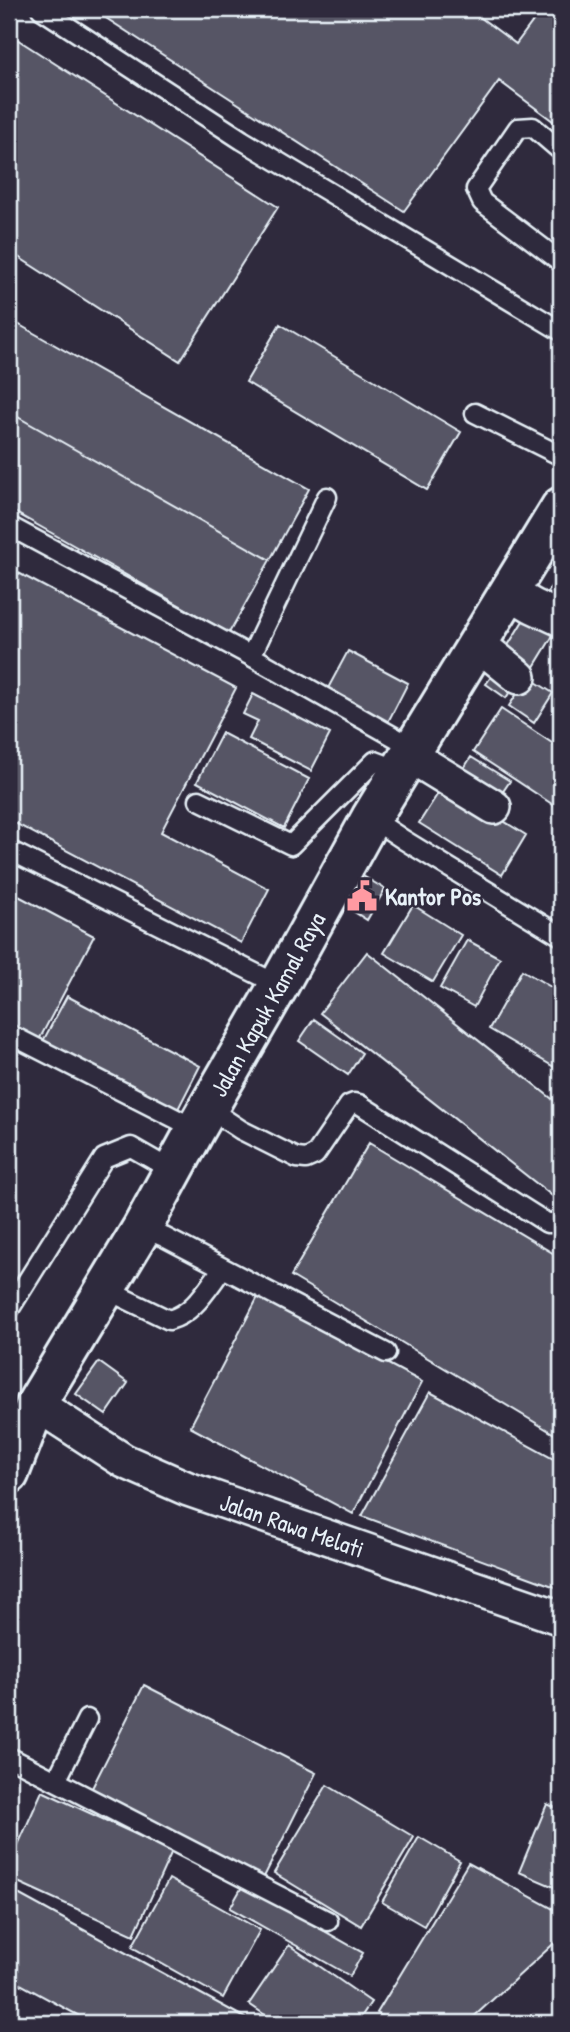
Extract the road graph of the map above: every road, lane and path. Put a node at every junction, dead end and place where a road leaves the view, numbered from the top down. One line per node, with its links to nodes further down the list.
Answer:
1 (41, 9): 4 (lane)
2 (561, 150): 3 (lane)
3 (561, 262)
4 (561, 331)
5 (475, 413): 6 (lane)
6 (561, 456)
7 (327, 497): 13 (lane)
8 (9, 526): 13 (lane)
9 (555, 530): 10 (main road, Jalan Kapuk Kamal Raya)
10 (509, 592): 11 (street); 12 (main road, Jalan Kapuk Kamal Raya)
11 (561, 619)
12 (477, 643): 14 (street); 15 (main road, Jalan Kapuk Kamal Raya)
13 (251, 656): 15 (lane)
14 (519, 677)
15 (407, 757): 16 (lane); 17 (street); 18 (main road, Jalan Kapuk Kamal Raya)
16 (199, 800)
17 (495, 807)
18 (371, 818): 20 (lane); 21 (main road, Jalan Kapuk Kamal Raya)
19 (9, 850): 21 (lane)
20 (561, 936)
21 (279, 985): 23 (main road, Jalan Kapuk Kamal Raya)
22 (9, 1034): 23 (lane)
23 (202, 1118): 24 (main road, Jalan Kapuk Kamal Raya); 25 (lane)
24 (173, 1171): 26 (main road, Jalan Kapuk Kamal Raya); 29 (lane)
25 (561, 1217)
26 (142, 1228): 27 (lane); 28 (main road, Jalan Kapuk Kamal Raya)
27 (223, 1268): 28 (lane); 30 (lane)
28 (105, 1289): 31 (main road, Jalan Kapuk Kamal Raya)
29 (9, 1310)
30 (386, 1353)
31 (36, 1404): 32 (main road, Jalan Kapuk Kamal Raya); 33 (street, Jalan Rawa Melati)
32 (9, 1474)
33 (561, 1618)
34 (87, 1719): 36 (lane)
35 (9, 1757): 36 (lane)
36 (56, 1782): 37 (lane)
37 (328, 1921)

